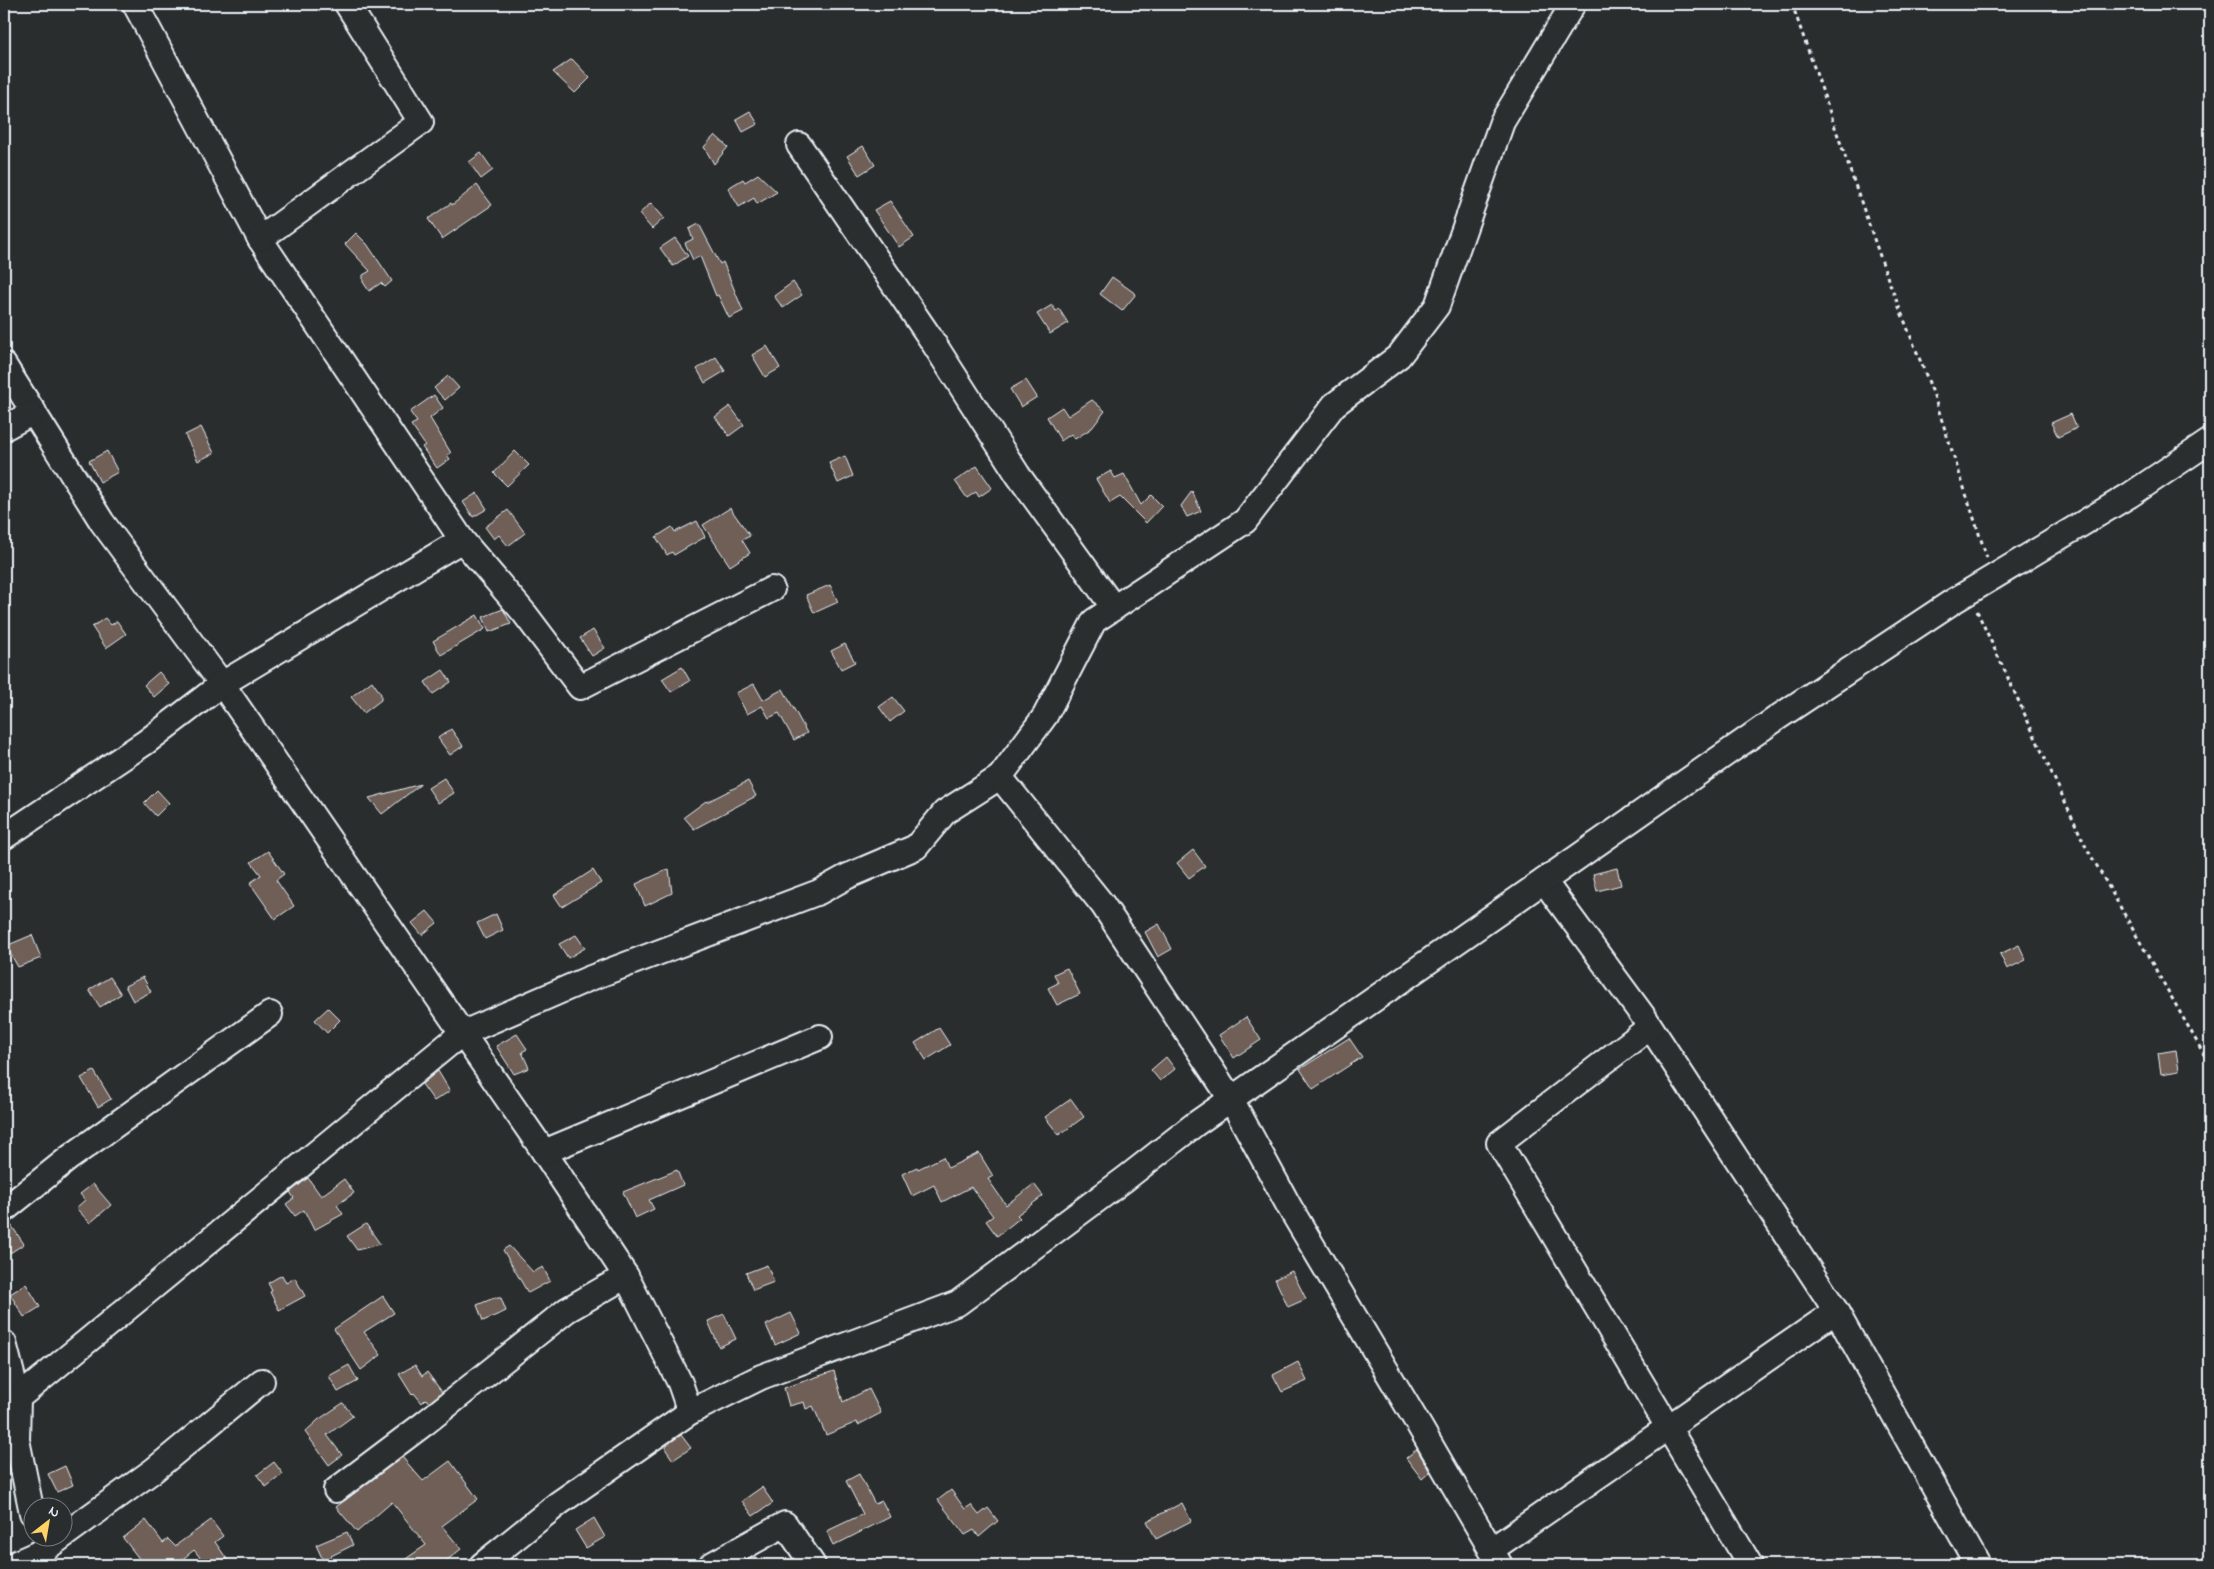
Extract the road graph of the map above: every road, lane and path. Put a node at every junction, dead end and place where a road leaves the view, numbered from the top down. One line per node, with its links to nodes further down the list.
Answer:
1 (136, 4): 6 (street)
2 (347, 4): 6 (street)
3 (1573, 4): 15 (street)
4 (1792, 4): 12 (path)
5 (799, 145): 15 (street)
6 (260, 239): 11 (street)
7 (4, 365): 8 (street)
8 (34, 412): 9 (street); 16 (street)
9 (4, 428)
10 (2210, 441): 12 (street)
11 (462, 540): 13 (street); 16 (street)
12 (1994, 577): 14 (street)
13 (772, 589)
14 (1968, 592): 19 (street); 24 (path)
15 (1114, 608): 17 (street)
16 (222, 684): 18 (street); 22 (street)
17 (1000, 777): 22 (street); 25 (street)
18 (4, 837)
19 (1544, 881): 21 (street); 25 (street)
20 (270, 1014): 27 (street)
21 (1650, 1027): 29 (street); 34 (street)
22 (461, 1034): 26 (street); 32 (street)
23 (820, 1037): 26 (street)
24 (2210, 1065)
25 (1231, 1099): 33 (street); 39 (street)
26 (544, 1152): 28 (street)
27 (4, 1210)
28 (626, 1276): 33 (street); 36 (street)
29 (1836, 1311): 34 (street); 45 (street)
30 (4, 1343): 32 (street)
31 (262, 1381): 38 (street)
32 (18, 1398): 35 (street)
33 (690, 1412): 41 (street)
34 (1668, 1427): 39 (street); 44 (street)
35 (11, 1443): 37 (street)
36 (336, 1490)
37 (27, 1496)
38 (42, 1551): 40 (street)
39 (1495, 1557)
40 (12, 1565)
41 (482, 1565)
42 (711, 1565): 43 (street)
43 (813, 1565)
44 (1750, 1565)
45 (1978, 1565)

